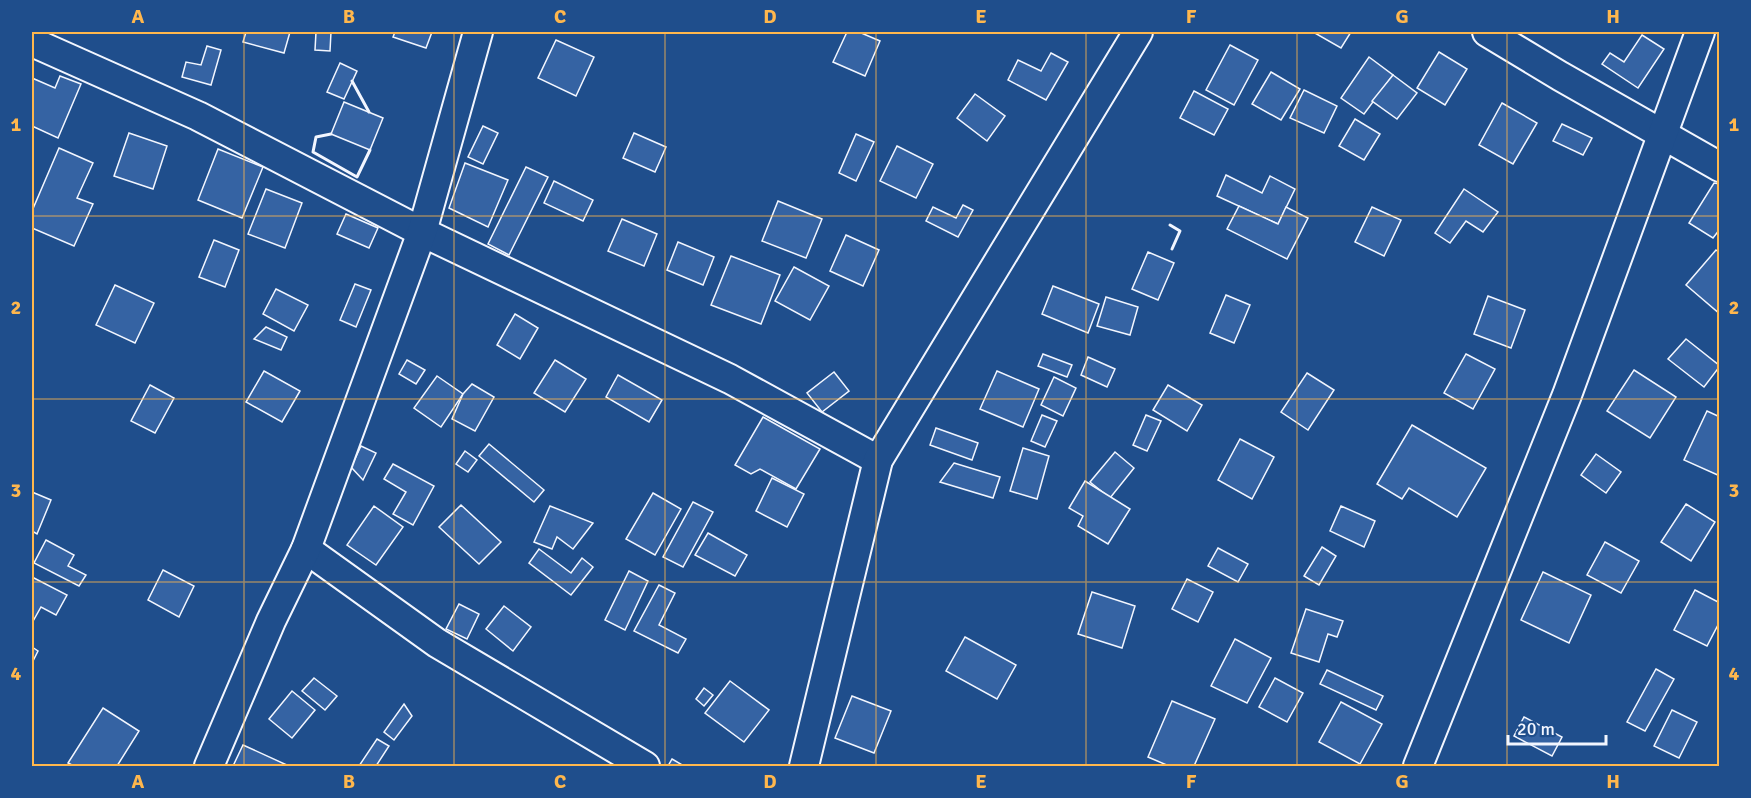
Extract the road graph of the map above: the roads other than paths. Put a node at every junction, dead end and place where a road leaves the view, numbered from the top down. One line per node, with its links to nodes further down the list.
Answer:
1 (478, 32): 8 (street)
2 (1138, 32): 9 (street)
3 (1487, 32): 6 (street)
4 (1700, 32): 6 (street)
5 (32, 42): 8 (street)
6 (1662, 134): 7 (street); 14 (street)
7 (1719, 167)
8 (422, 232): 9 (street); 10 (street)
9 (878, 460): 13 (street)
10 (306, 549): 11 (street); 12 (street)
11 (209, 766)
12 (645, 766)
13 (804, 766)
14 (1418, 766)

